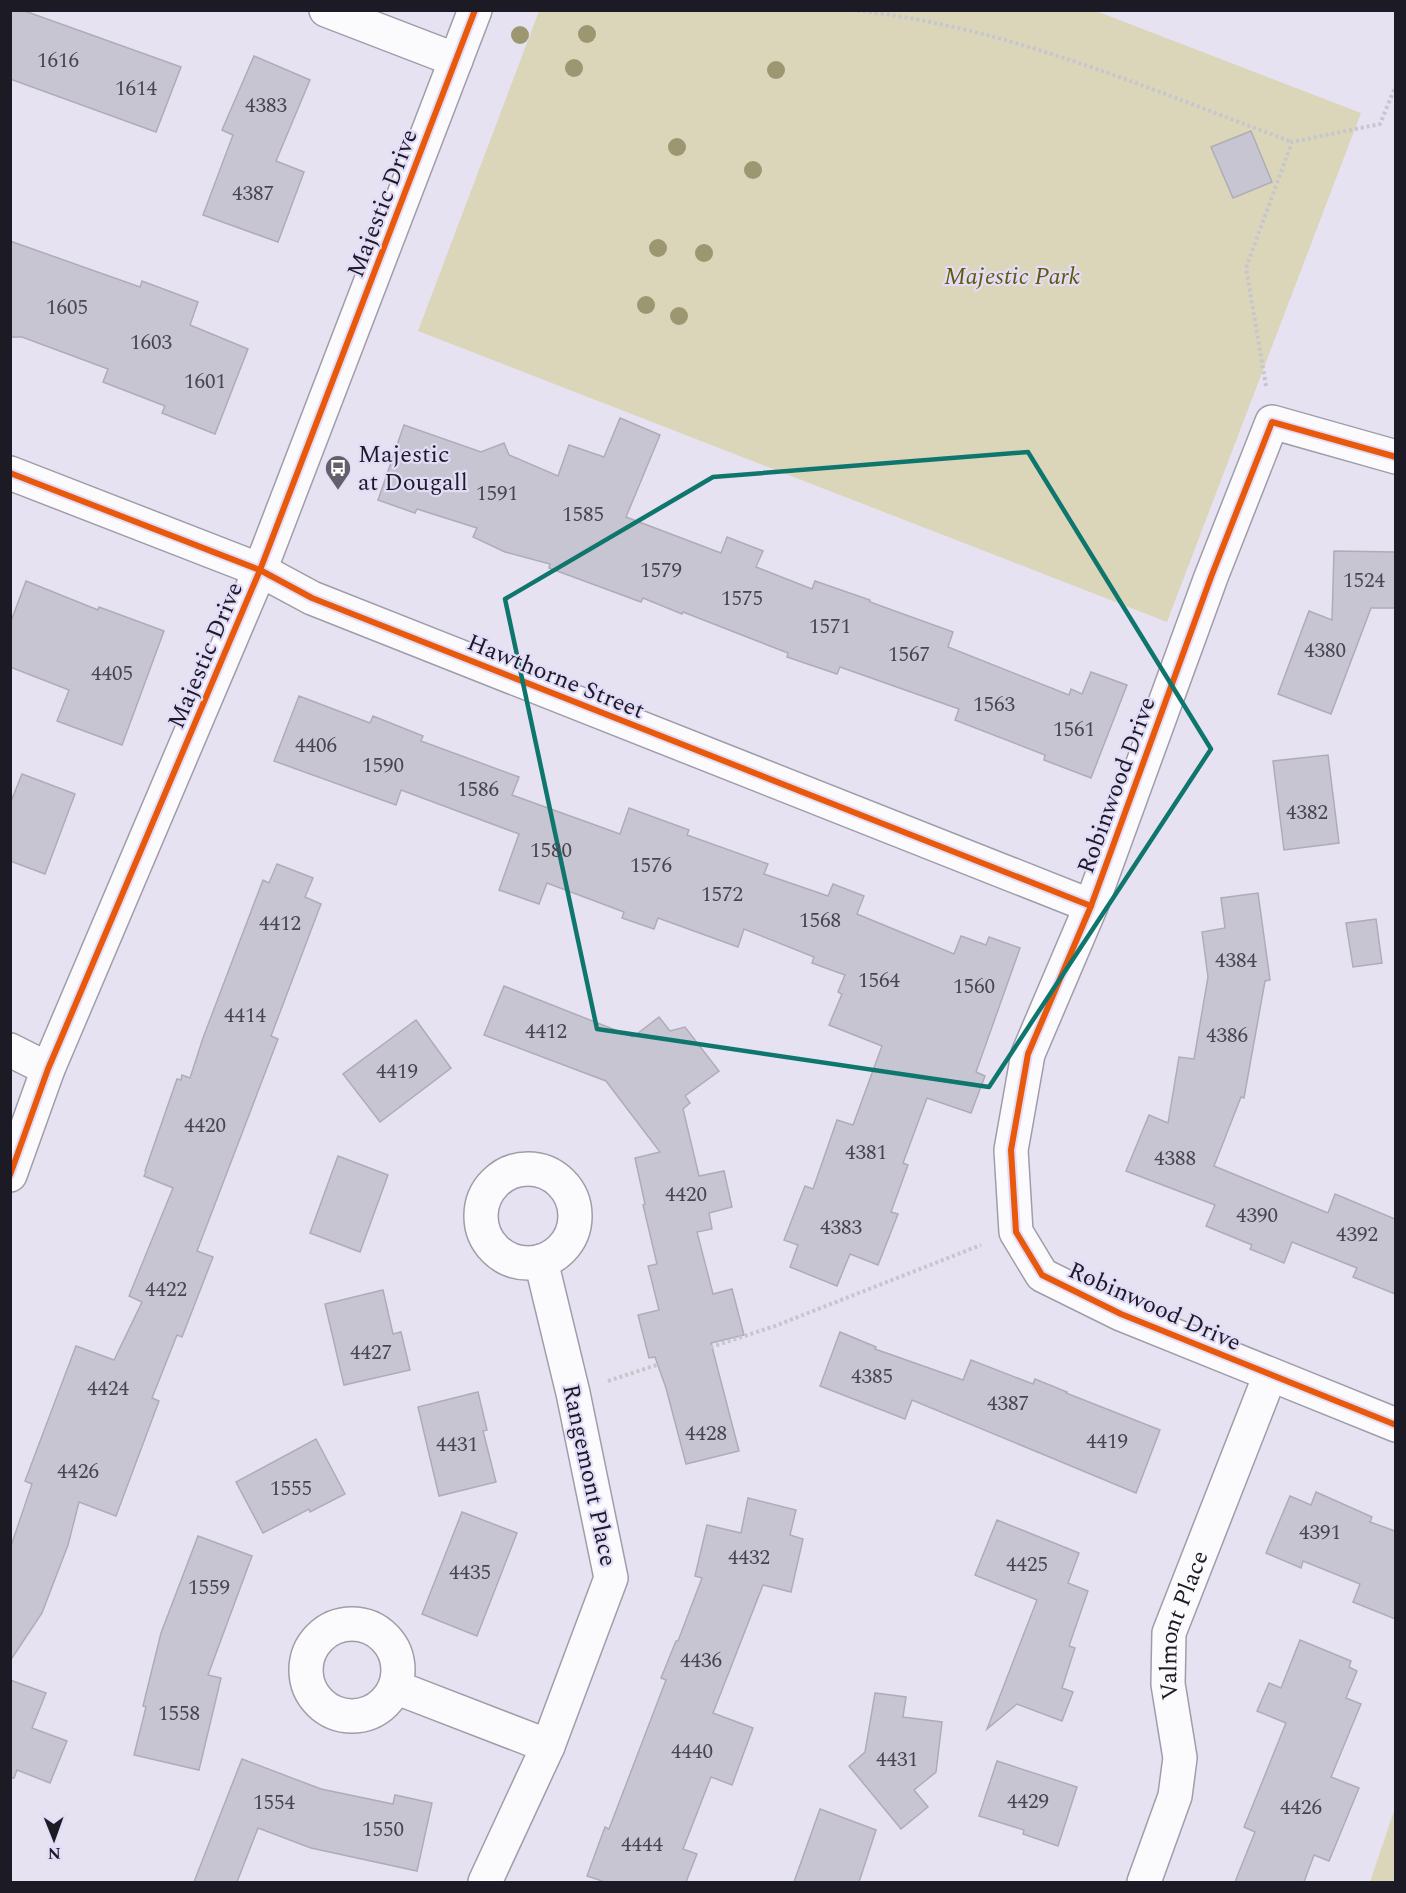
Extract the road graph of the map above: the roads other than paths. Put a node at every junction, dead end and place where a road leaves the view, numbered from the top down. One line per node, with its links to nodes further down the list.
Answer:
1 (326, 10): 3 (street)
2 (475, 10): 3 (street, Majestic Drive)
3 (456, 60): 6 (street, Majestic Drive)
4 (1395, 457): 7 (street, Robinwood Drive)
5 (10, 473): 6 (street, Hawthorne Street)
6 (260, 570): 7 (street, Hawthorne Street); 9 (street, Majestic Drive)
7 (1091, 906): 12 (street, Robinwood Drive)
8 (10, 1050): 9 (street)
9 (48, 1069): 10 (street, Majestic Drive)
10 (10, 1175)
11 (541, 1261): 15 (street, Rangemont Place)
12 (1270, 1375): 13 (street, Robinwood Drive); 17 (street, Valmont Place)
13 (1395, 1425)
14 (395, 1688): 15 (street)
15 (548, 1746): 16 (street, Rangemont Place)
16 (485, 1882)
17 (1144, 1882)

